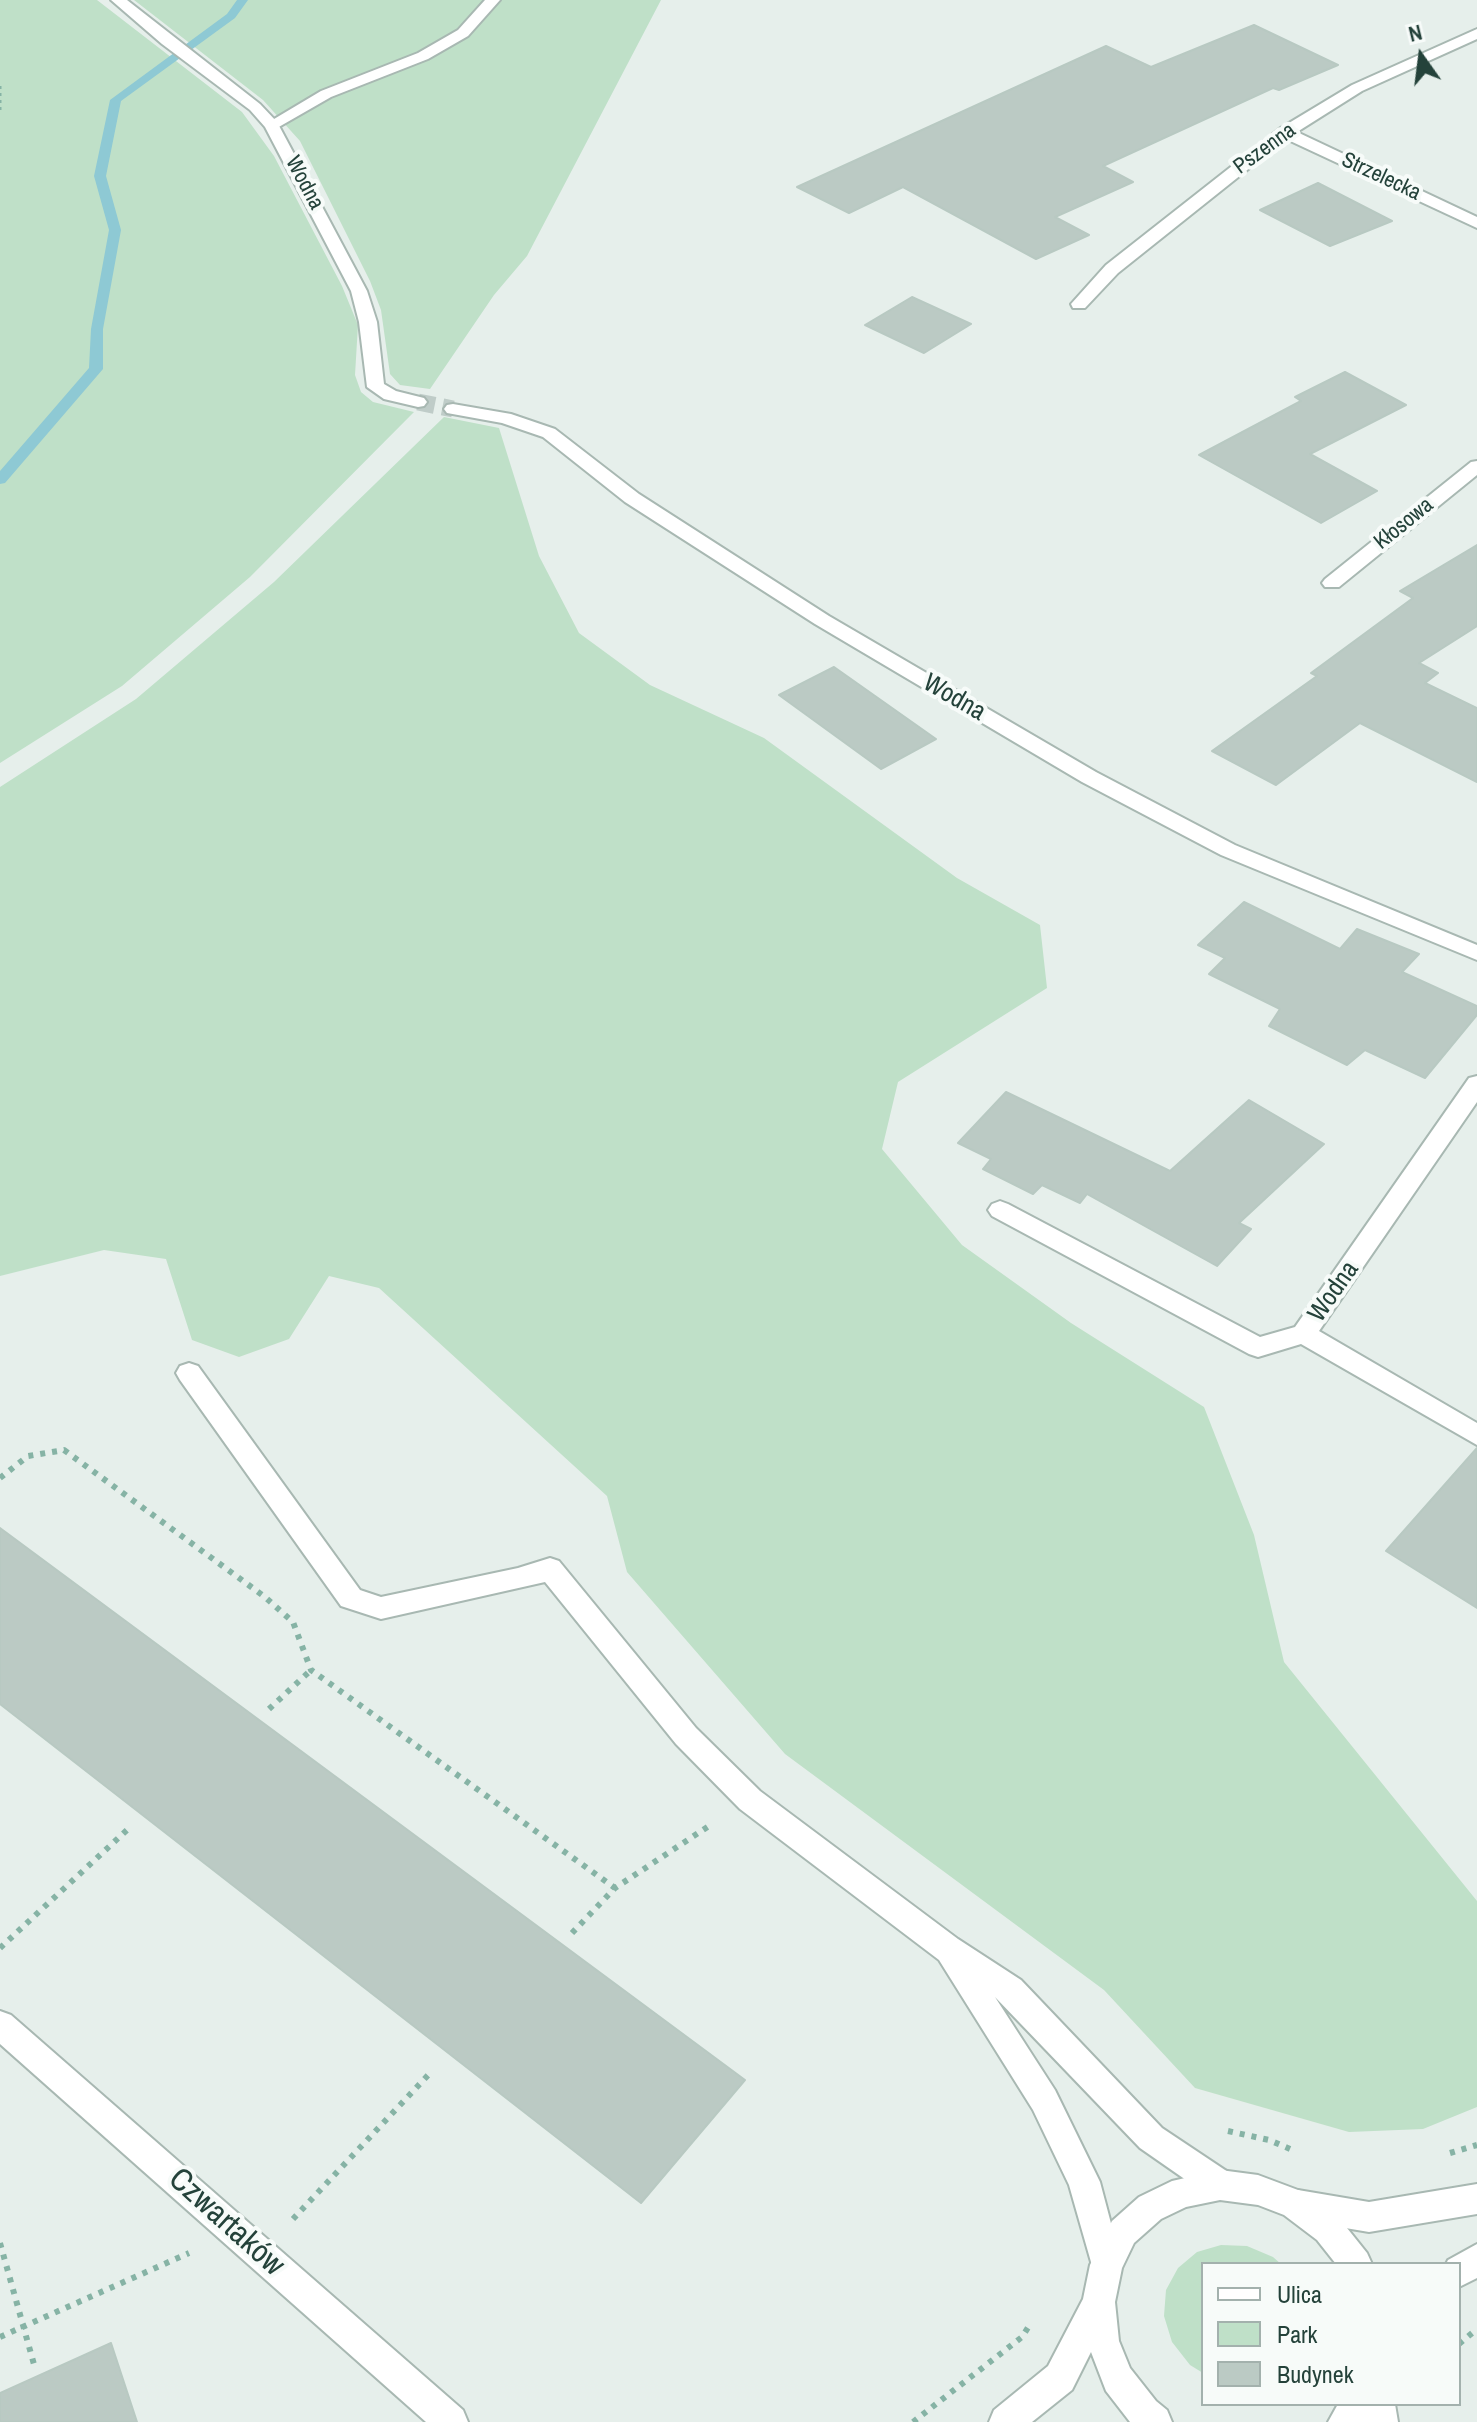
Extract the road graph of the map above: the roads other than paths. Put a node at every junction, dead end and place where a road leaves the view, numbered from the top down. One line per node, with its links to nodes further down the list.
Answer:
1 (118, 0): 4 (street, Wodna)
2 (493, 0): 4 (street)
3 (1477, 33): 5 (street, Pszenna)
4 (272, 125): 8 (street, Wodna)
5 (1285, 132): 6 (street, Strzelecka); 7 (street, Pszenna)
6 (1477, 223)
7 (1079, 304)
8 (418, 402)
9 (453, 409): 12 (street, Wodna)
10 (1477, 466): 11 (street, Kłosowa)
11 (1332, 583)
12 (1477, 953)
13 (1477, 1084): 15 (street, Wodna)
14 (1000, 1210): 15 (street)
15 (1304, 1334): 17 (street, Wodna)
16 (189, 1373): 18 (street)
17 (1477, 1435)
18 (947, 1949): 20 (street); 24 (street)
19 (0, 2025): 27 (street, Czwartaków)
20 (1220, 2185): 22 (street); 24 (street)
21 (1477, 2199): 22 (street)
22 (1295, 2204): 23 (street)
23 (1354, 2262)
24 (1106, 2265): 25 (street)
25 (1099, 2302): 28 (street); 29 (street)
26 (1358, 2406): 30 (street)
27 (451, 2422)
28 (1006, 2422)
29 (1155, 2422)
30 (1345, 2422)

